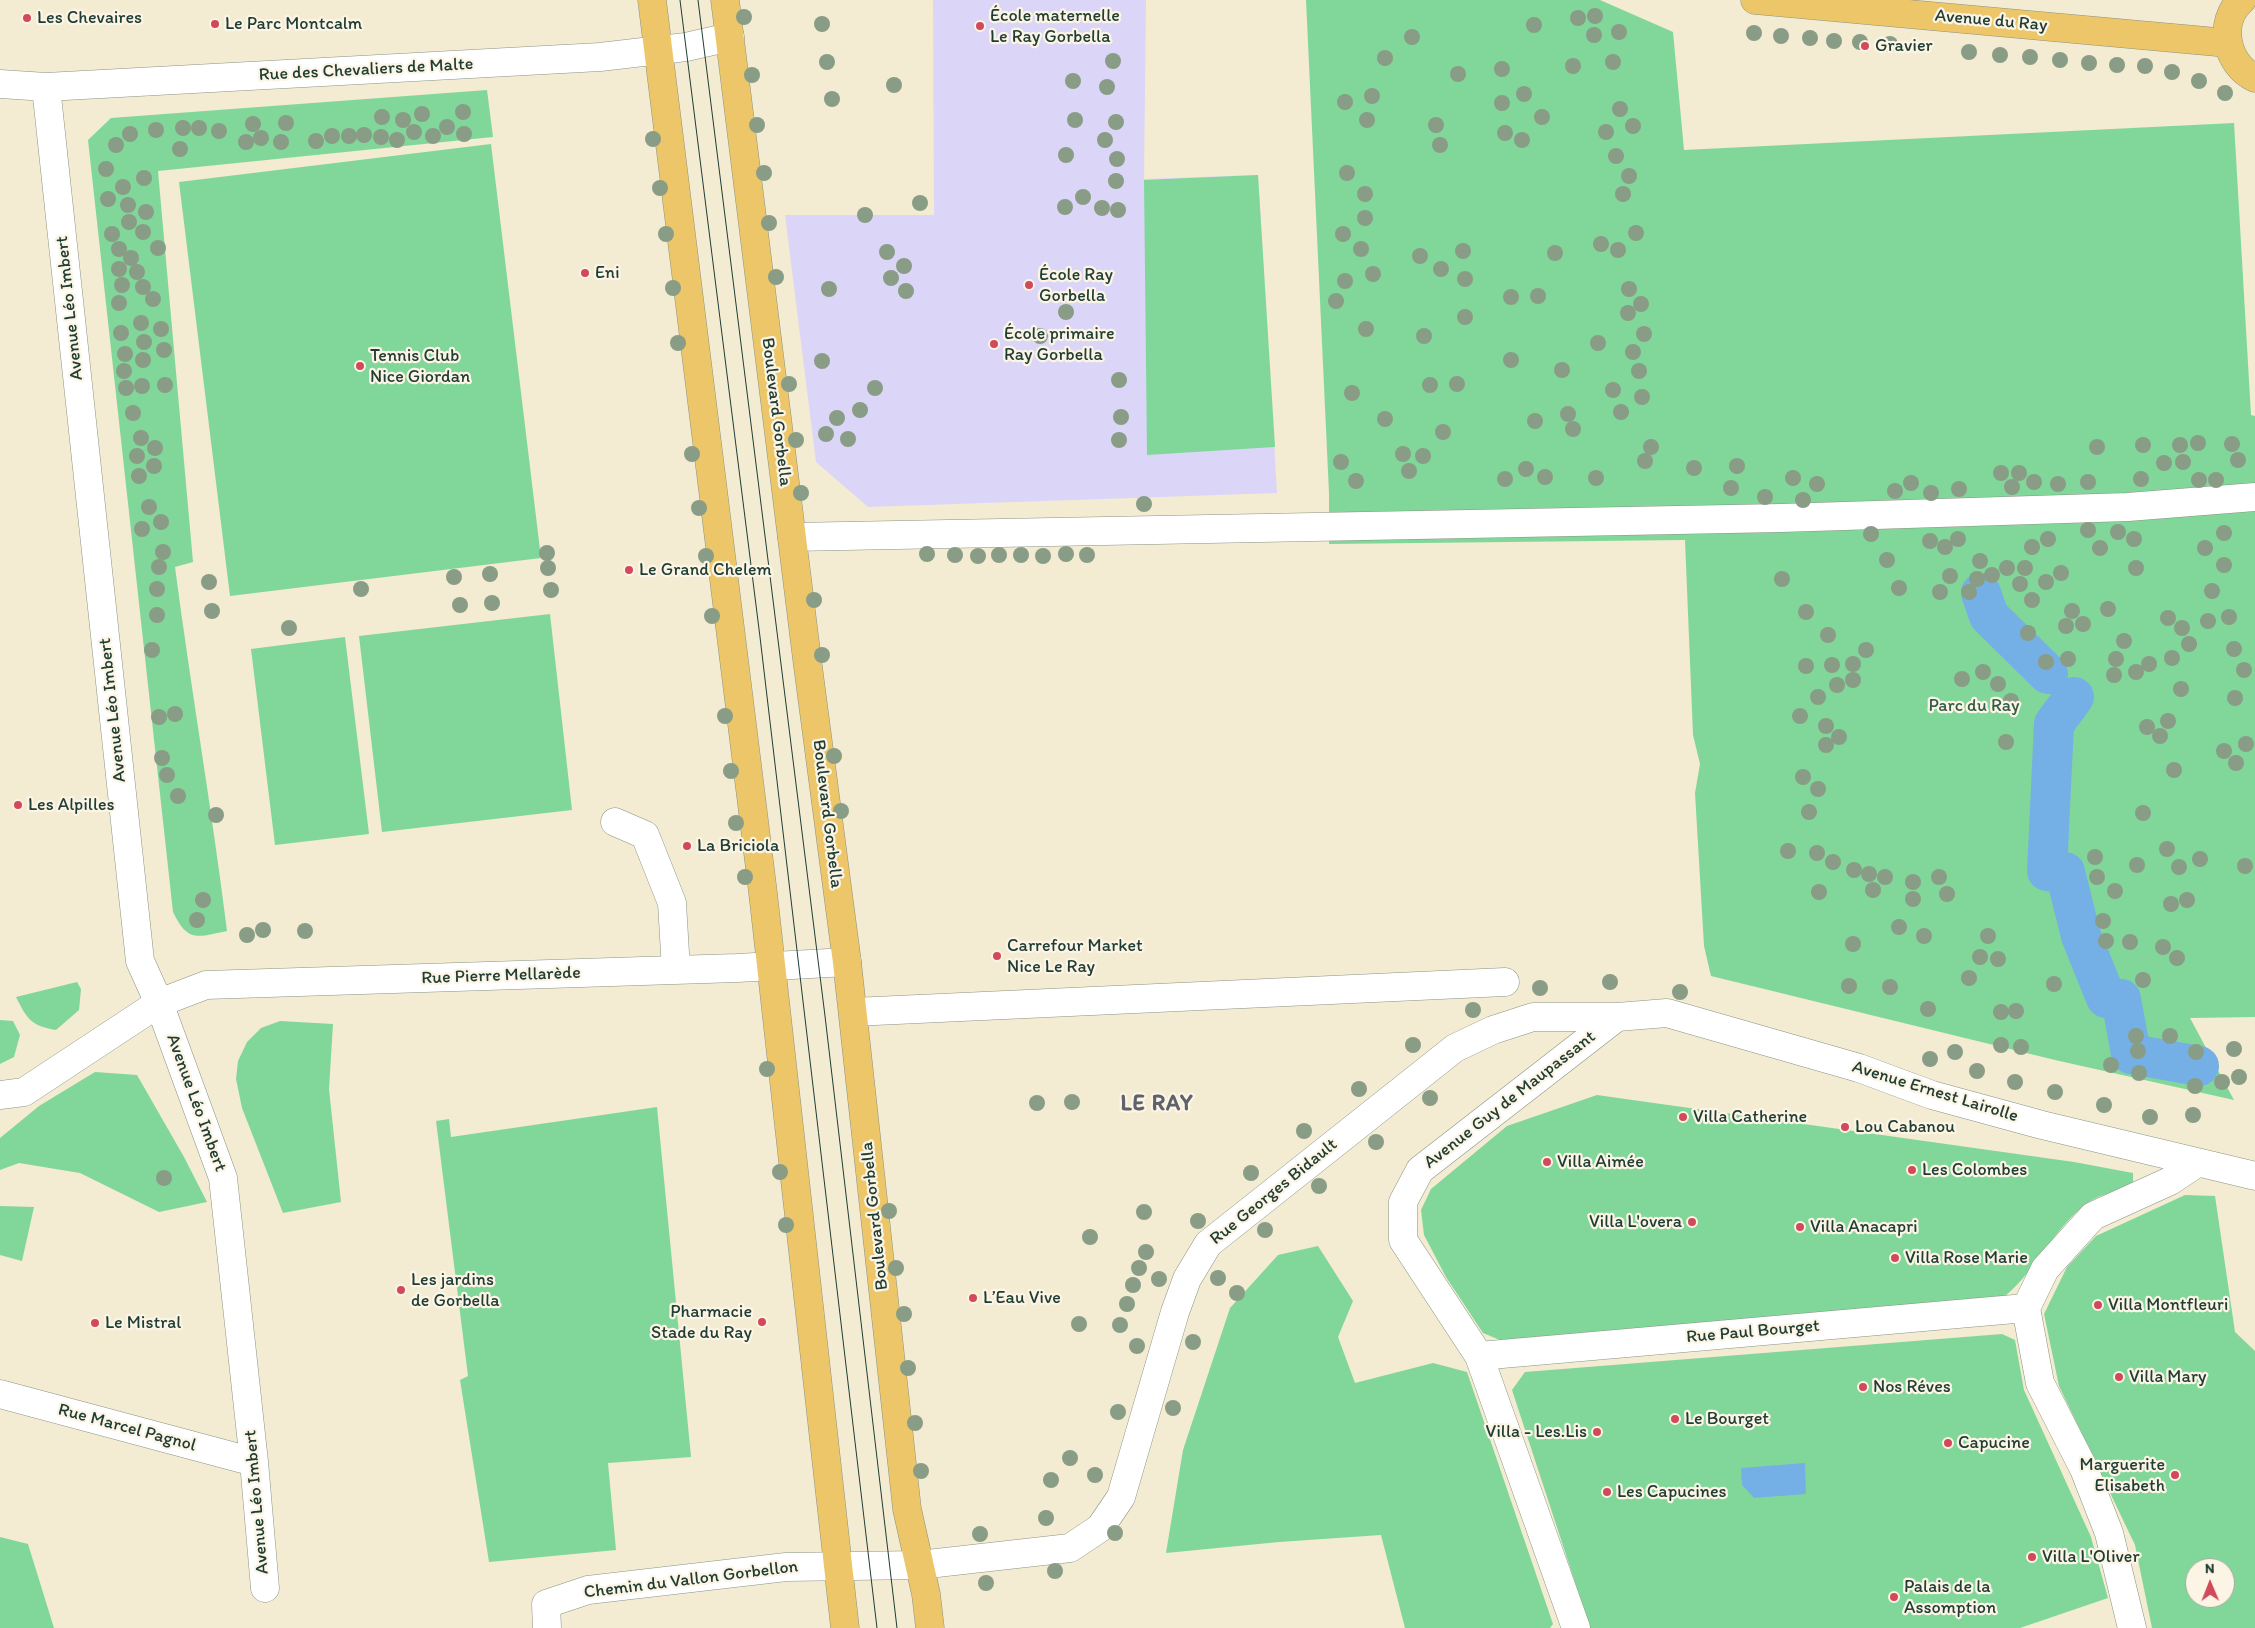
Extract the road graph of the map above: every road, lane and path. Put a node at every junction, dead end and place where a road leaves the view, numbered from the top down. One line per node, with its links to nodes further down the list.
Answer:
1 (652, 0): 7 (main road)
2 (725, 0): 5 (main road, Boulevard Gorbella)
3 (1755, 0): 6 (main road, Avenue du Ray)
4 (2242, 0): 6 (main road)
5 (730, 37): 7 (street, Rue des Chevaliers de Malte); 12 (main road, Boulevard Gorbella)
6 (2228, 43): 8 (main road)
7 (656, 51): 10 (street, Rue des Chevaliers de Malte); 15 (main road)
8 (2255, 78)
9 (0, 84): 10 (street, Rue des Chevaliers de Malte)
10 (46, 87): 18 (street, Avenue Léo Imbert)
11 (2255, 497): 12 (street)
12 (792, 537): 14 (main road, Boulevard Gorbella)
13 (615, 822): 16 (street)
14 (847, 962): 15 (street, Rue Pierre Mellarède); 19 (main road, Boulevard Gorbella)
15 (770, 967): 16 (street, Rue Pierre Mellarède); 28 (main road)
16 (676, 970): 18 (street, Rue Pierre Mellarède)
17 (1506, 982): 19 (street)
18 (159, 1003): 21 (street, Rue Pierre Mellarède); 27 (street, Avenue Léo Imbert)
19 (853, 1012): 29 (main road, Boulevard Gorbella)
20 (1617, 1017): 22 (street, Avenue Ernest Lairolle); 25 (street, Avenue Guy de Maupassant); 29 (street, Rue Georges Bidault)
21 (0, 1095)
22 (2197, 1163): 23 (street, Avenue Ernest Lairolle); 24 (street)
23 (2255, 1176)
24 (2026, 1308): 25 (street, Rue Paul Bourget); 35 (street)
25 (1479, 1356): 34 (street, Avenue Guy de Maupassant)
26 (0, 1394): 27 (street, Rue Marcel Pagnol)
27 (254, 1462): 30 (street, Avenue Léo Imbert)
28 (838, 1565): 29 (street, Rue Georges Bidault); 31 (street, Chemin du Vallon Gorbellon); 32 (main road)
29 (918, 1565): 33 (main road, Boulevard Gorbella)
30 (265, 1588)
31 (547, 1616)
32 (845, 1628)
33 (930, 1628)
34 (1576, 1628)
35 (2132, 1628)

